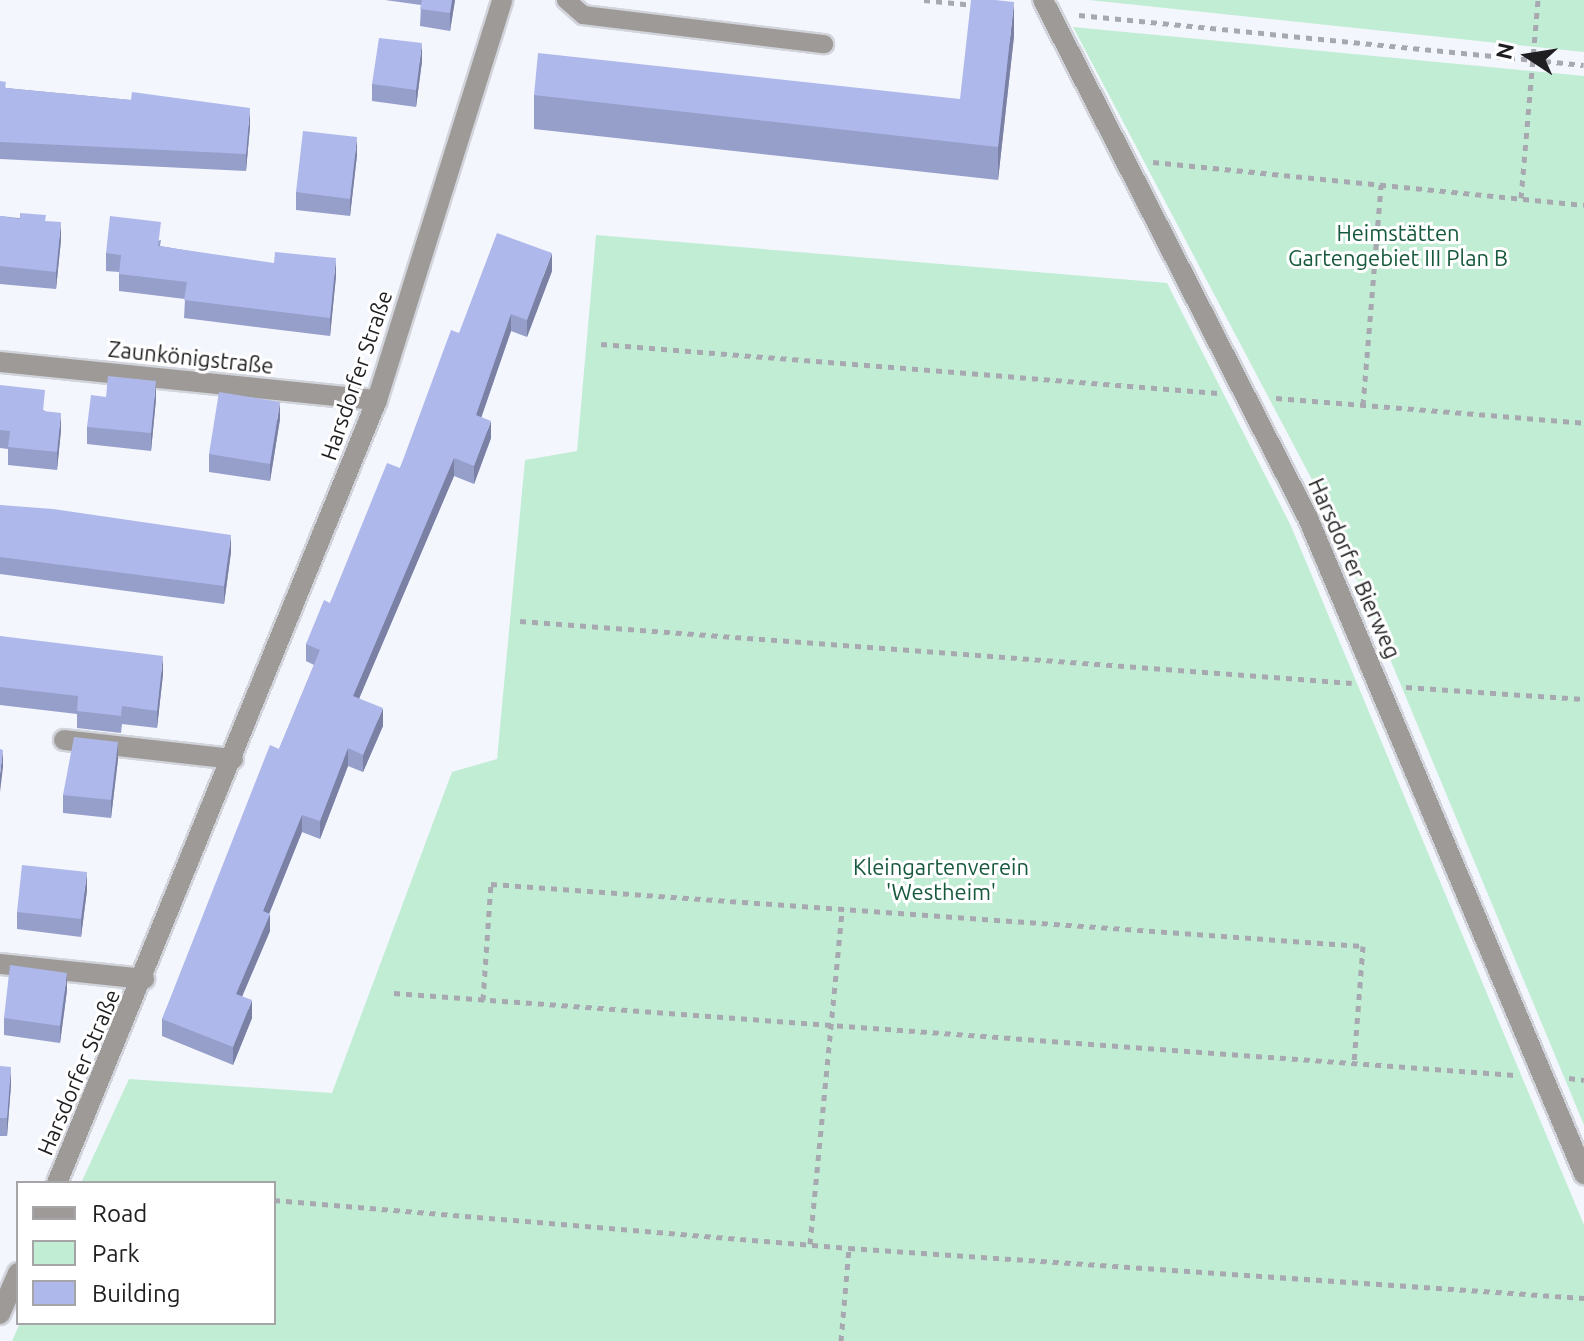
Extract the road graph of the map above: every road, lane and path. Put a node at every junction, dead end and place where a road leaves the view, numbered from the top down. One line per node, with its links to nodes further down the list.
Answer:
1 (502, 0): 18 (street, Harsdorfer Straße)
2 (566, 0): 7 (lane)
3 (924, 0): 5 (path)
4 (1538, 0): 8 (path)
5 (977, 6)
6 (1046, 6): 8 (path); 35 (street, Harsdorfer Bierweg)
7 (824, 44)
8 (1533, 60): 9 (path); 12 (path)
9 (1584, 65)
10 (1154, 162): 11 (path)
11 (1381, 185): 12 (path); 19 (path)
12 (1521, 199): 13 (path)
13 (1584, 205)
14 (601, 344): 16 (path)
15 (0, 362): 18 (street, Zaunkönigstraße)
16 (1228, 394)
17 (1275, 398): 19 (path)
18 (377, 400): 26 (street, Harsdorfer Straße)
19 (1363, 405): 20 (path)
20 (1584, 423)
21 (520, 621): 22 (path)
22 (1361, 684)
23 (1406, 687): 24 (path)
24 (1584, 699)
25 (64, 740): 26 (street)
26 (233, 759): 29 (street, Harsdorfer Straße)
27 (842, 909): 31 (path); 32 (path); 33 (path)
28 (0, 964): 29 (street, Harsdorfer Straße)
29 (144, 979): 36 (street, Harsdorfer Straße)
30 (394, 993): 31 (path)
31 (483, 1000): 32 (path)
32 (832, 1025): 33 (path); 38 (path)
33 (1354, 1063): 34 (path)
34 (1523, 1075)
35 (1584, 1174)
36 (58, 1181)
37 (276, 1200): 38 (path)
38 (810, 1244): 39 (path)
39 (849, 1248): 41 (path); 43 (path)
40 (16, 1278): 42 (street)
41 (1584, 1298)
42 (0, 1314)
43 (841, 1341)

